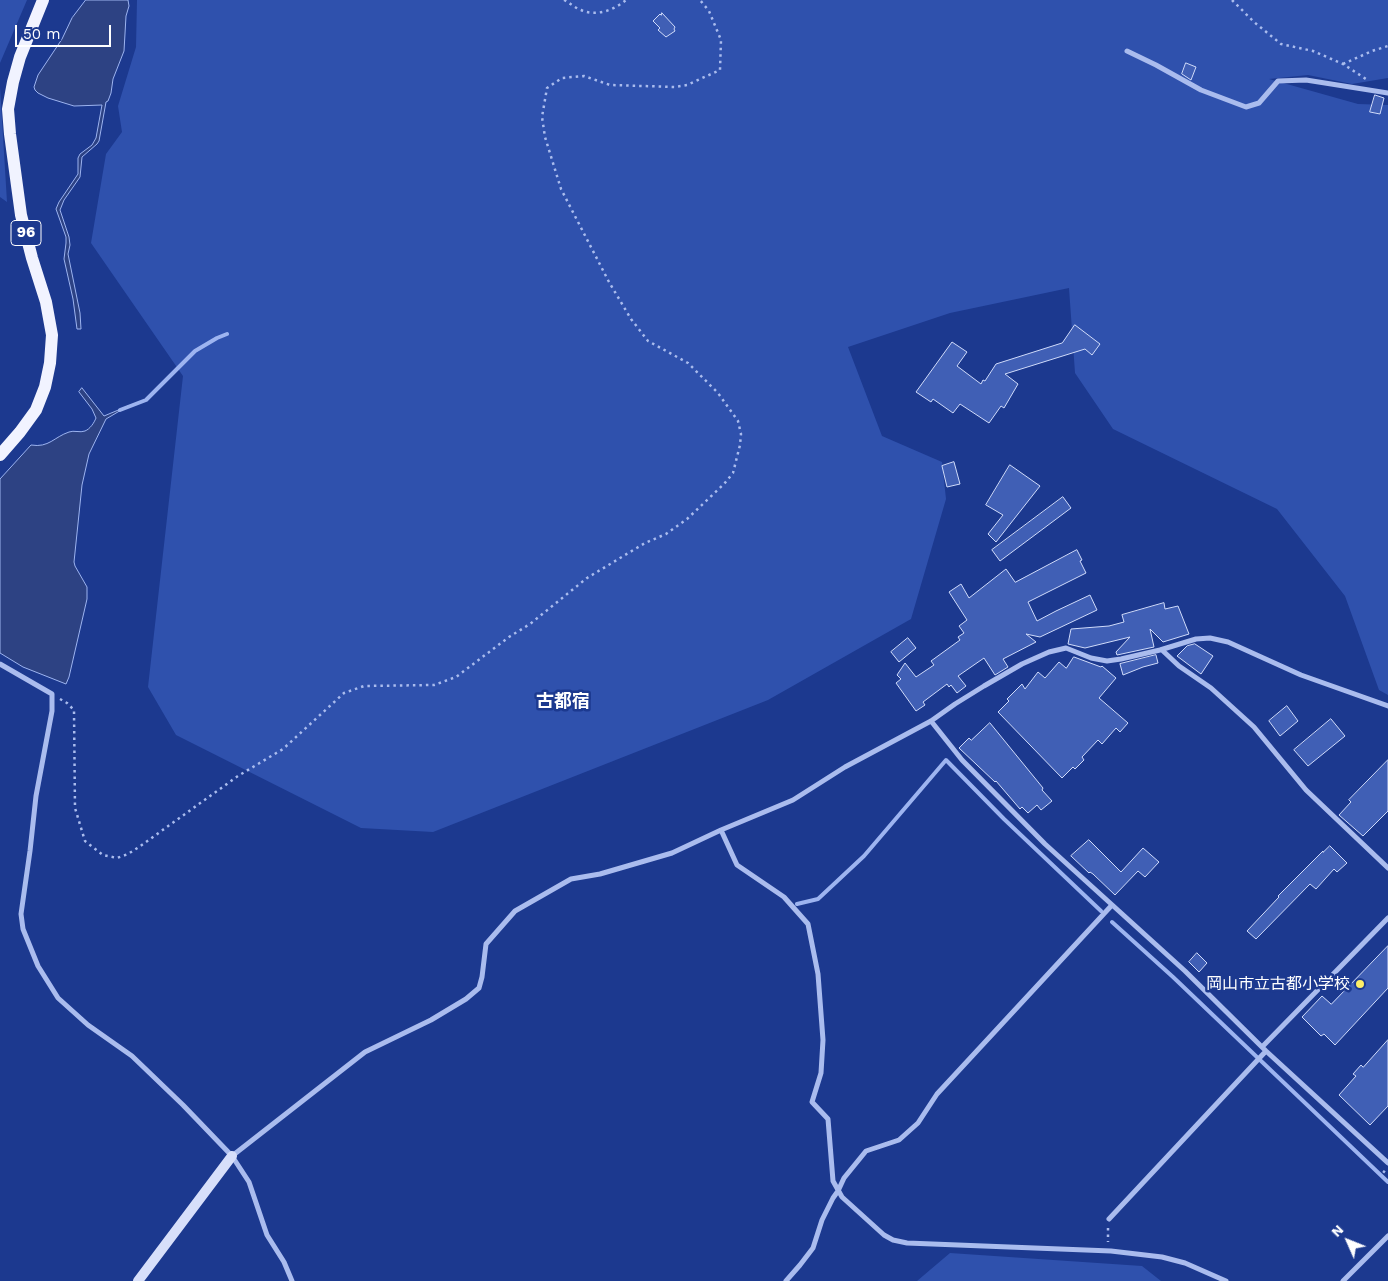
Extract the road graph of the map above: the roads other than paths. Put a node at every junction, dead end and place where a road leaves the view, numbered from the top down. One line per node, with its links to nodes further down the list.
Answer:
1 (43, 0): 4 (main road, 96)
2 (1127, 51): 3 (street)
3 (1388, 94)
4 (0, 455)
5 (1162, 650): 7 (street); 8 (street); 10 (street)
6 (0, 664): 14 (street)
7 (1388, 706)
8 (931, 721): 9 (street); 11 (street)
9 (721, 830): 14 (street); 16 (street)
10 (1388, 868)
11 (1112, 905): 13 (street); 16 (street)
12 (1388, 918): 13 (street)
13 (1264, 1049): 15 (street); 17 (street)
14 (232, 1156): 19 (street); 20 (street)
15 (1388, 1163)
16 (838, 1191): 21 (street); 22 (street)
17 (1109, 1219)
18 (1388, 1236): 23 (street)
19 (138, 1281)
20 (292, 1281)
21 (786, 1281)
22 (1226, 1281)
23 (1343, 1281)

